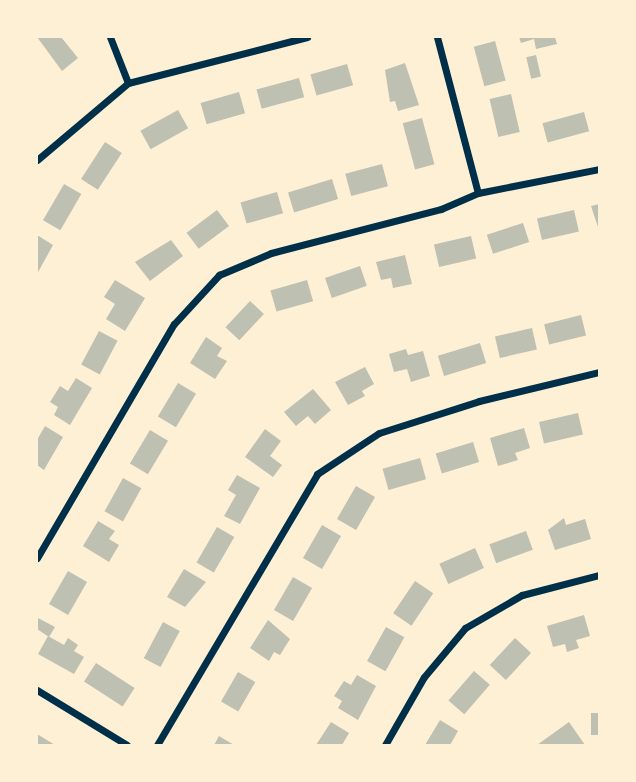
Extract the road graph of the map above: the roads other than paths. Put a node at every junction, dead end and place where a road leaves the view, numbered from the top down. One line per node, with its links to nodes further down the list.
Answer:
1 (110, 37): 4 (street)
2 (307, 37): 4 (street)
3 (437, 37): 7 (street)
4 (128, 83): 5 (street)
5 (37, 160)
6 (599, 169): 7 (street)
7 (478, 193): 9 (street)
8 (599, 372): 13 (street)
9 (37, 558)
10 (599, 575): 14 (street)
11 (37, 690): 12 (street)
12 (127, 745)
13 (157, 745)
14 (385, 745)

